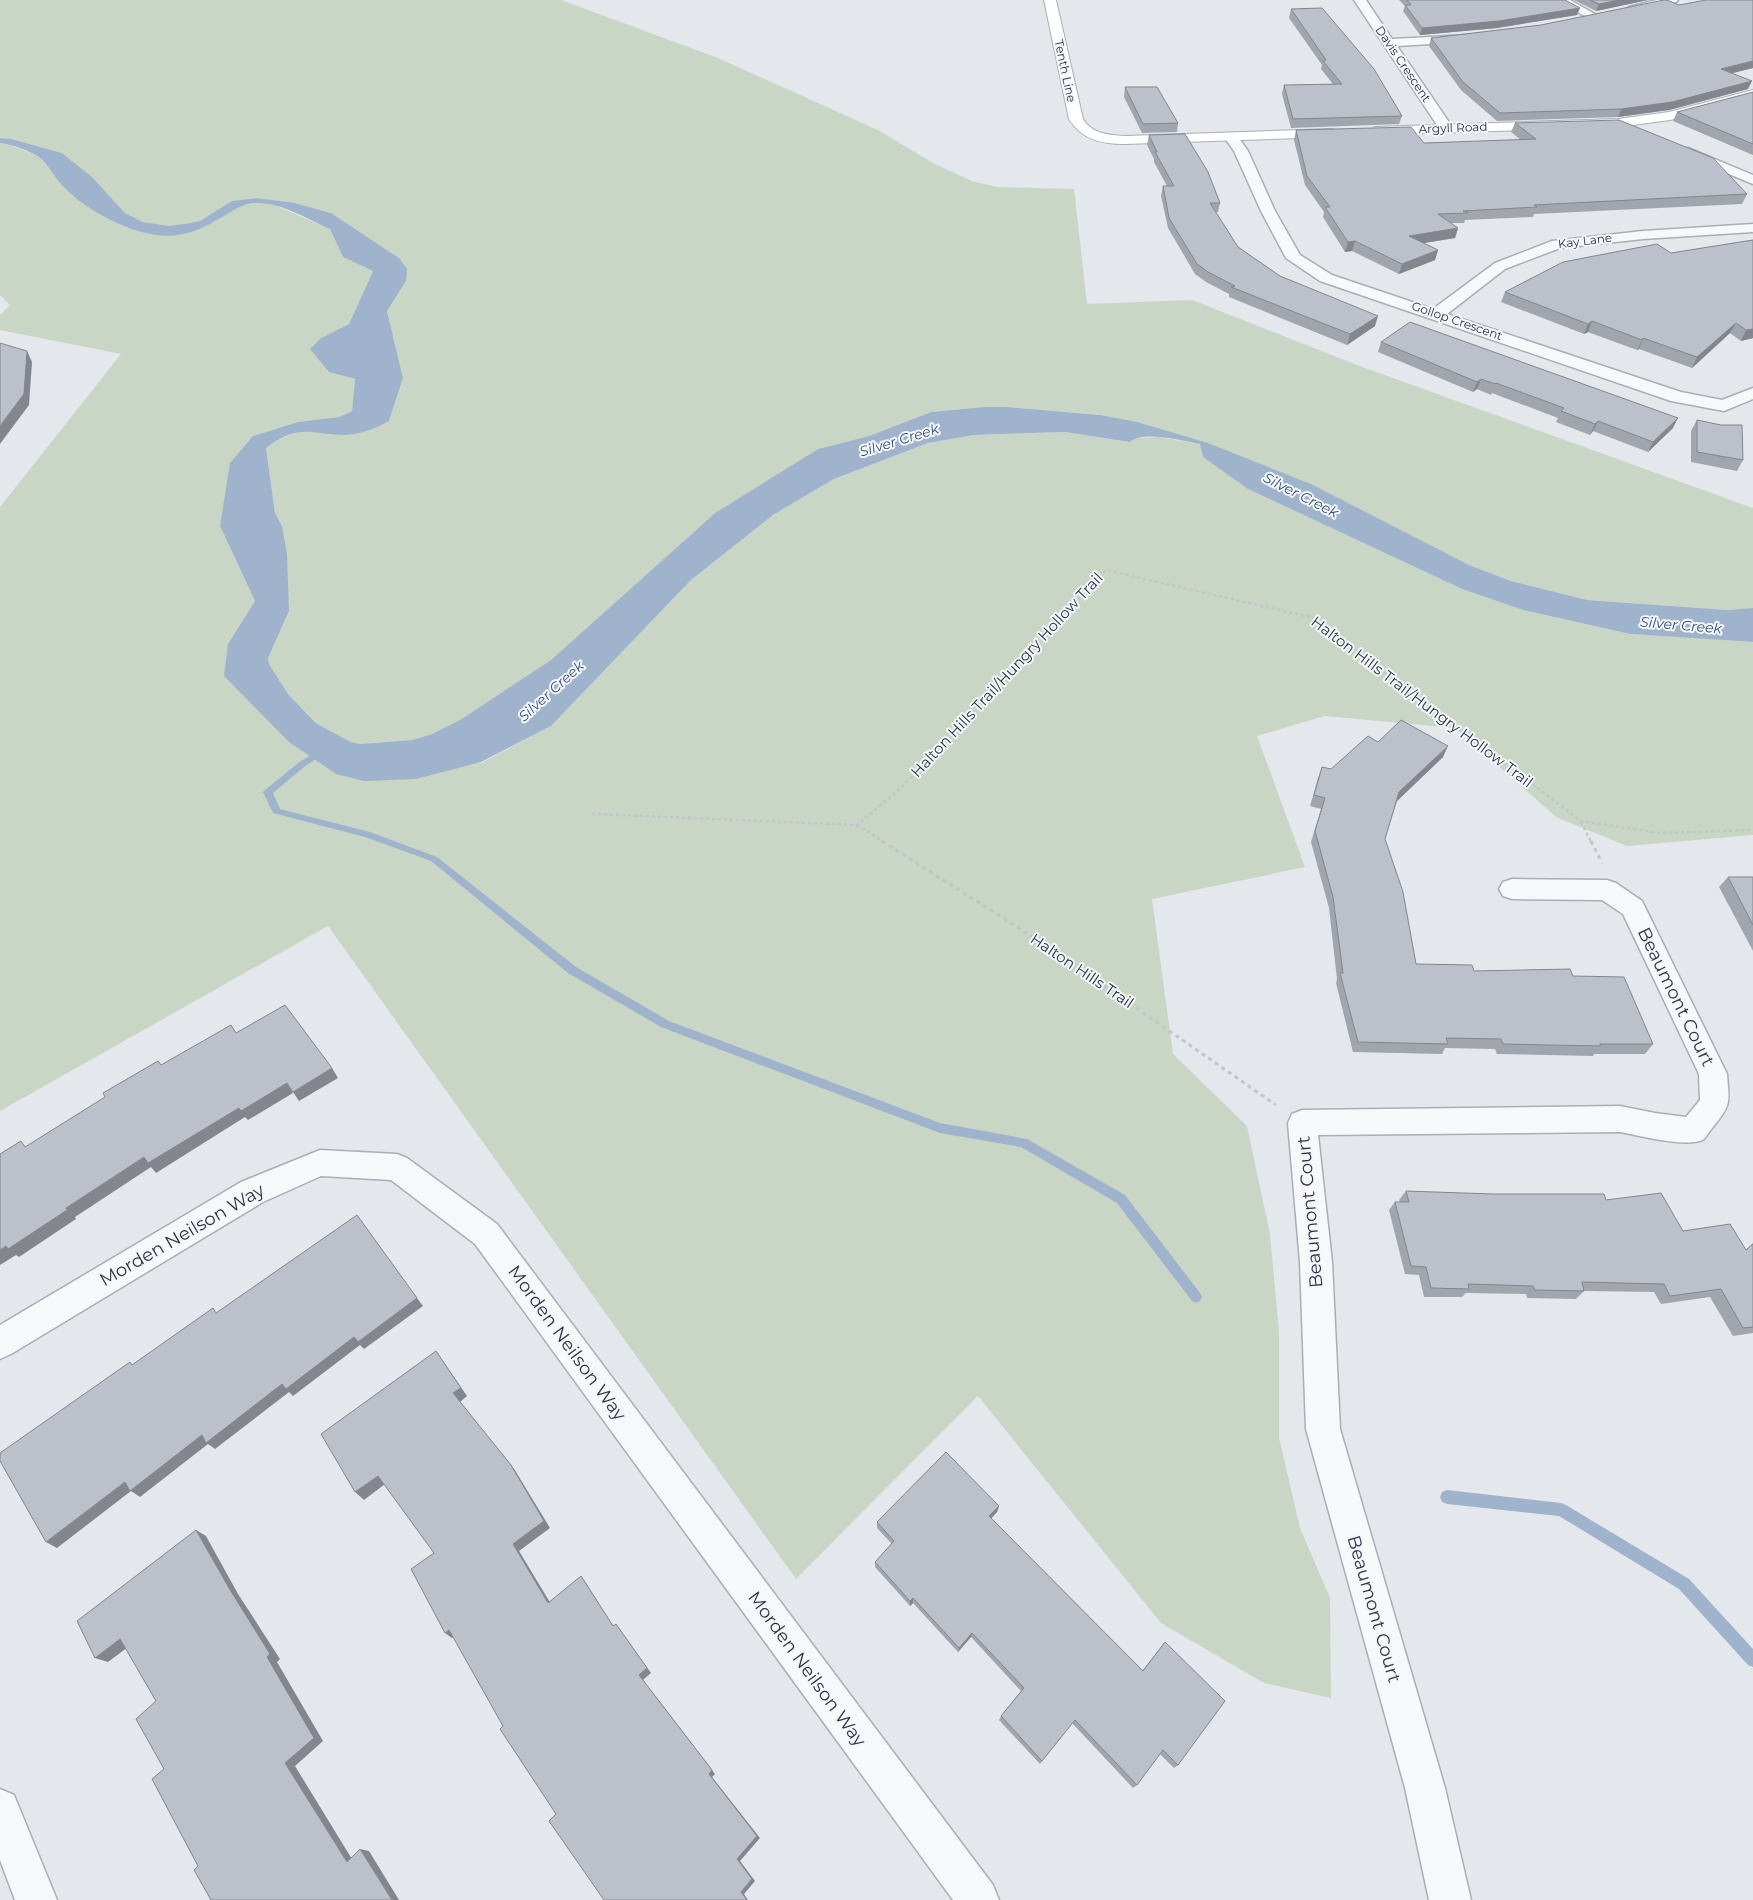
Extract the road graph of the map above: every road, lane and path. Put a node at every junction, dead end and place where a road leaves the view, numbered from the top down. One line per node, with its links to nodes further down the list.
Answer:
1 (1050, 0): 13 (street, Tenth Line)
2 (1360, 0): 8 (street, Davis Crescent)
3 (1561, 0): 6 (street)
4 (1672, 0): 5 (street)
5 (1624, 12)
6 (1577, 21)
7 (1475, 36): 8 (street)
8 (1390, 43): 11 (street, Davis Crescent)
9 (1753, 94): 10 (street, Argyll Road)
10 (1618, 123): 11 (street, Argyll Road); 12 (street)
11 (1446, 128): 14 (street, Argyll Road)
12 (1642, 133)
13 (1091, 135): 14 (street, Argyll Road)
14 (1231, 137): 18 (street, Gollop Crescent)
15 (1675, 147): 16 (street)
16 (1753, 180)
17 (1753, 228): 18 (street, Kay Lane)
18 (1437, 314): 19 (street, Gollop Crescent)
19 (1753, 393)
20 (592, 814): 22 (path)
21 (1580, 821): 22 (path, Halton Hills Trail/Hungry Hollow Trail); 23 (path, Halton Hills Trail/Hungry Hollow Trail); 25 (path)
22 (857, 825): 26 (path, Halton Hills Trail)
23 (1753, 830)
24 (1512, 889): 25 (street)
25 (1607, 890): 26 (street, Beaumont Court)
26 (1302, 1123): 31 (street, Beaumont Court)
27 (0, 1343): 30 (street, Morden Neilson Way)
28 (0, 1809): 29 (street)
29 (36, 1900)
30 (978, 1900)
31 (1450, 1900)

